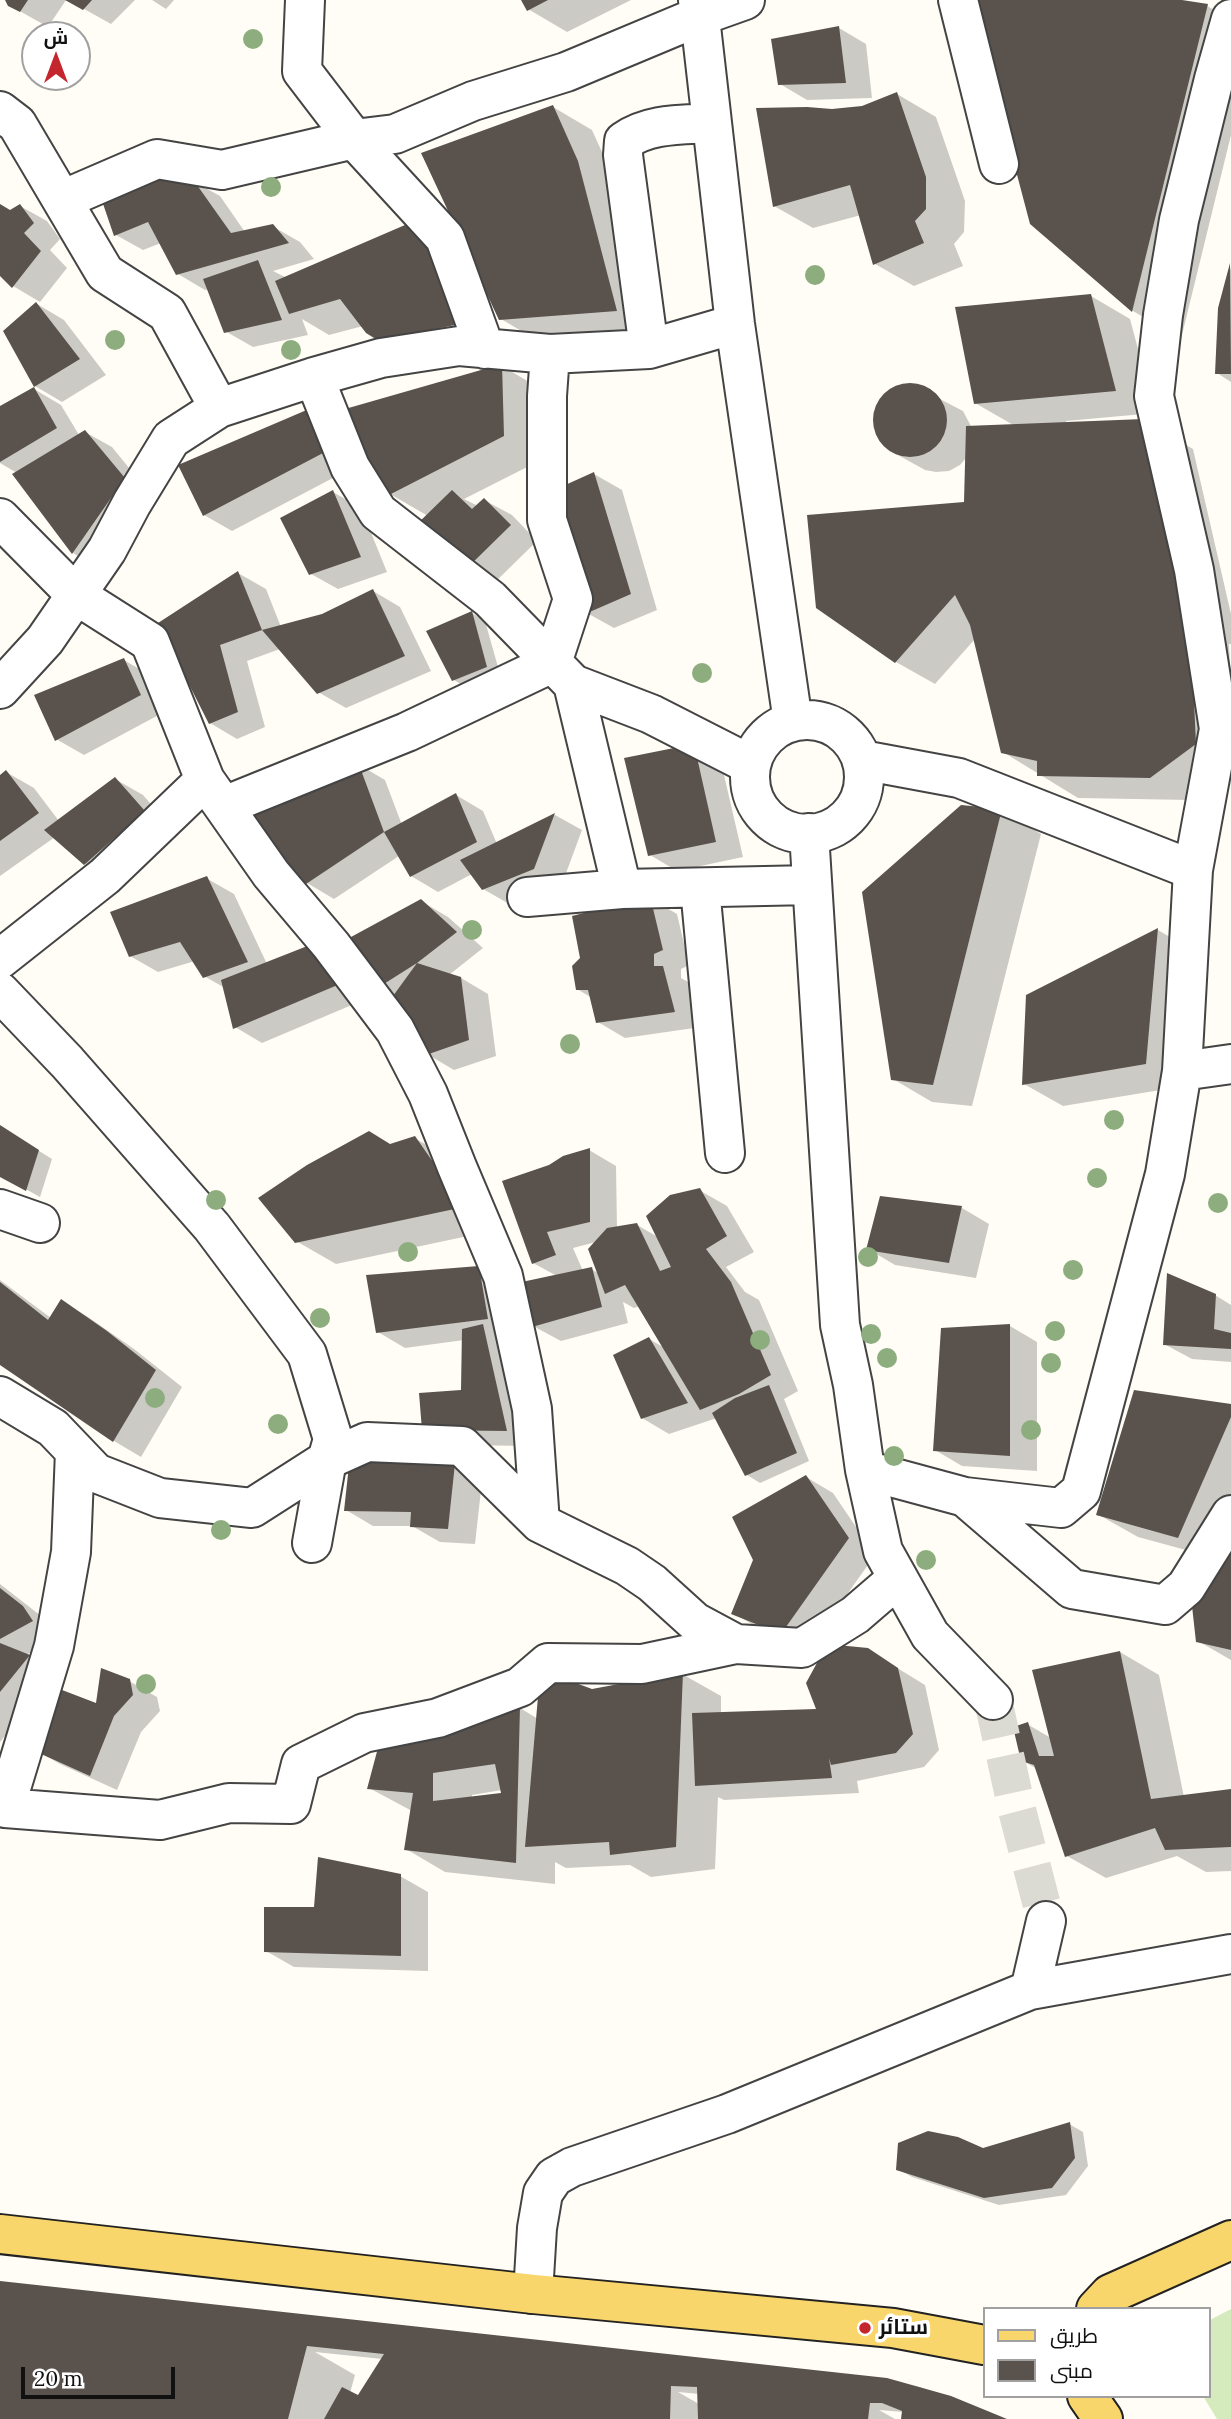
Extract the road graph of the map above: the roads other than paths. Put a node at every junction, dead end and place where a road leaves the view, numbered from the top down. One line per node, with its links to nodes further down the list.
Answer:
1 (305, 0): 9 (street)
2 (746, 0): 4 (street)
3 (958, 0): 10 (street)
4 (699, 8): 8 (street); 9 (street)
5 (1231, 19): 6 (street)
6 (1222, 81): 23 (street)
7 (0, 111): 11 (street)
8 (712, 123): 12 (street); 14 (street)
9 (354, 139): 11 (street); 13 (street)
10 (999, 164)
11 (62, 200): 17 (street)
12 (735, 324): 14 (street); 22 (street)
13 (485, 349): 15 (street); 16 (street)
14 (649, 349): 15 (street)
15 (550, 354): 20 (street)
16 (314, 377): 17 (street); 20 (street)
17 (219, 408): 19 (street)
18 (1, 521): 19 (street)
19 (76, 595): 21 (street); 26 (street)
20 (563, 674): 25 (street); 26 (street); 31 (street)
21 (0, 689)
22 (793, 722): 24 (street); 25 (street)
23 (1225, 724): 28 (street)
24 (862, 760): 27 (street); 28 (street)
25 (751, 765): 27 (street)
26 (215, 793): 33 (street); 46 (street)
27 (808, 833): 29 (street)
28 (1193, 870): 36 (street)
29 (812, 885): 30 (street); 43 (street)
30 (700, 888): 31 (street); 37 (street)
31 (622, 889): 32 (street)
32 (527, 897)
33 (0, 959)
34 (0, 992): 42 (street)
35 (1231, 1064): 36 (street)
36 (1182, 1071): 44 (street)
37 (724, 1153)
38 (0, 1209): 39 (street)
39 (40, 1223)
40 (0, 1396): 41 (street)
41 (75, 1451): 42 (street); 51 (street)
42 (327, 1460): 46 (street); 47 (street)
43 (865, 1470): 44 (street); 48 (street)
44 (965, 1497): 45 (street)
45 (1231, 1515)
46 (540, 1523): 49 (street)
47 (312, 1544)
48 (898, 1578): 49 (street); 50 (street)
49 (736, 1644): 51 (street)
50 (993, 1700)
51 (2, 1805)
52 (1045, 1921): 54 (street)
53 (1231, 1954): 54 (street)
54 (1030, 1990): 57 (street)
55 (0, 2234): 57 (main road)
56 (1231, 2240): 58 (main road)
57 (533, 2294): 59 (main road)
58 (1098, 2307)
59 (982, 2344)

